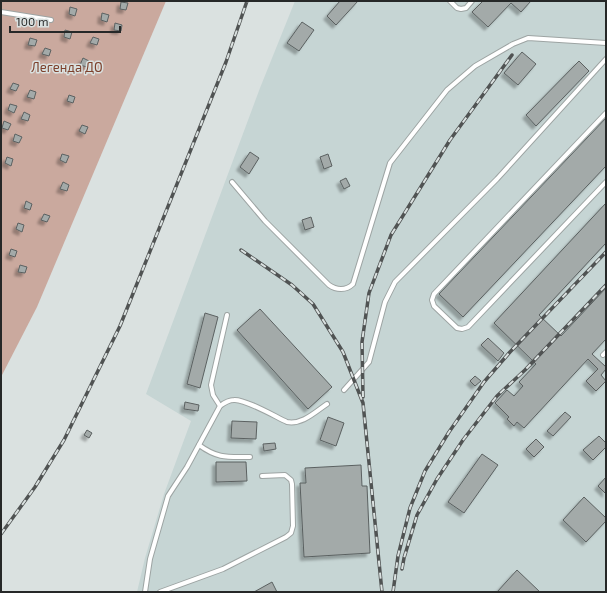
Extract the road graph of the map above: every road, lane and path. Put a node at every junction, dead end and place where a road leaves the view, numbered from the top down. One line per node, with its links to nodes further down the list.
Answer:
1 (450, 1): 2 (lane)
2 (472, 1)
3 (1, 12): 4 (lane)
4 (51, 20)
5 (606, 43): 8 (lane)
6 (606, 59): 11 (lane)
7 (606, 113): 9 (lane)
8 (232, 182)
9 (606, 182)
10 (227, 315): 13 (lane)
11 (344, 390)
12 (327, 404): 13 (lane)
13 (220, 406): 14 (lane)
14 (199, 445): 15 (lane); 17 (lane)
15 (250, 457)
16 (262, 476): 18 (lane)
17 (145, 592)
18 (160, 592)

